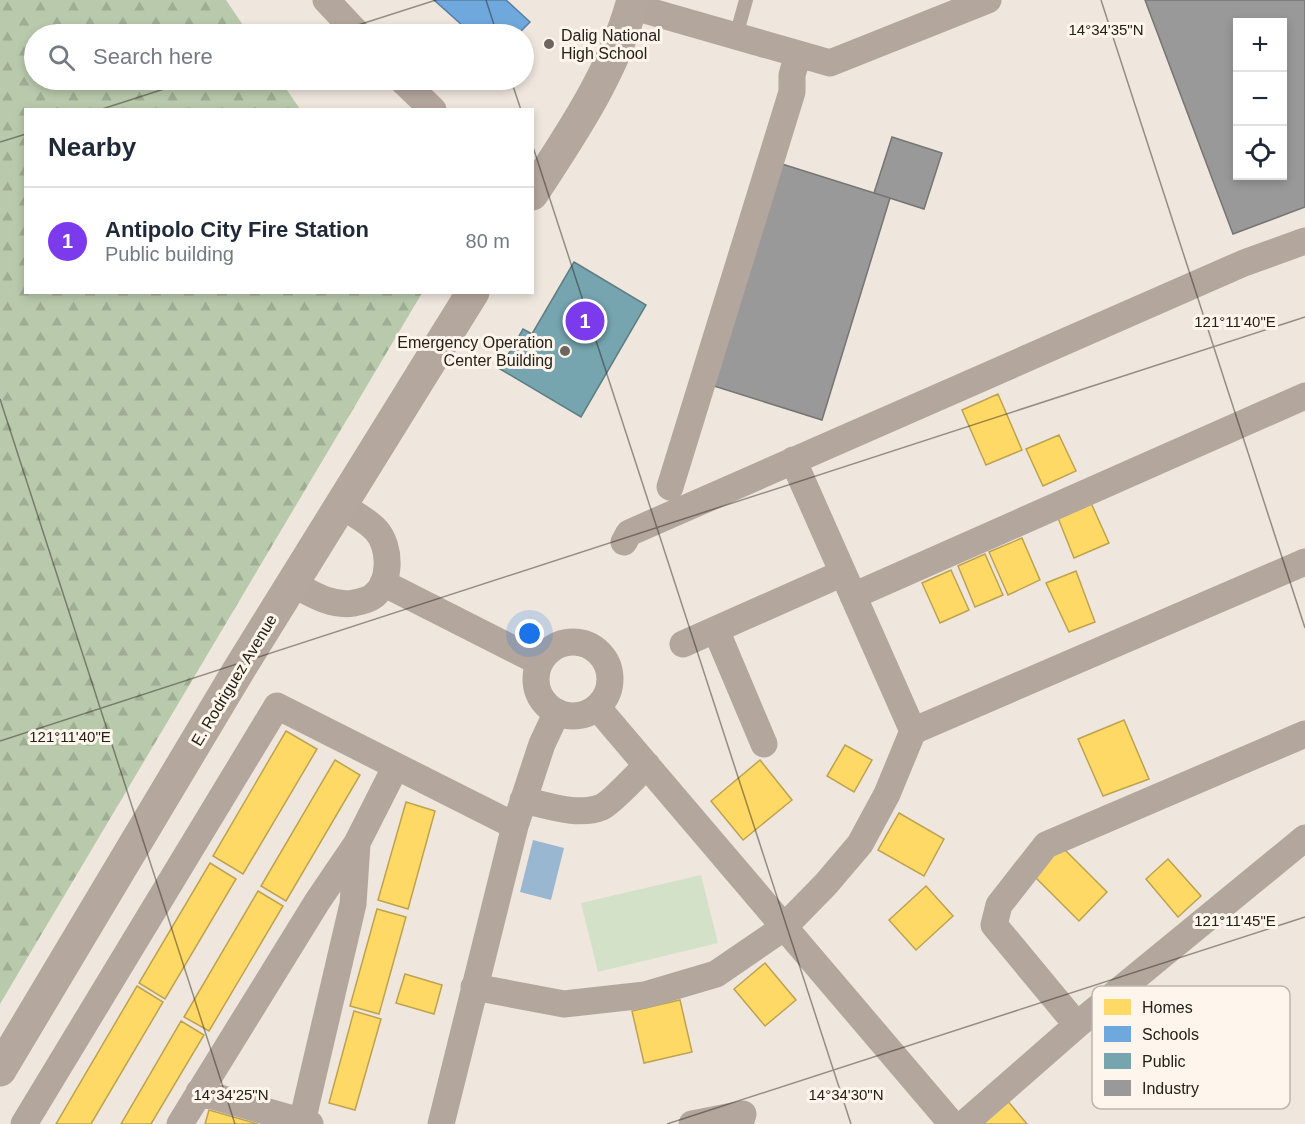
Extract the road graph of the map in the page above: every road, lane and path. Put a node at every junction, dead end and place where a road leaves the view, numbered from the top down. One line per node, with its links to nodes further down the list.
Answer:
1 (326, 0): 5 (street)
2 (746, 0): 6 (lane)
3 (988, 0): 7 (street)
4 (632, 3): 6 (street); 10 (main road)
5 (349, 24)
6 (736, 36): 7 (street)
7 (798, 54): 15 (street)
8 (412, 90): 9 (street)
9 (430, 108)
10 (534, 192)
11 (1305, 241): 14 (street)
12 (472, 294): 16 (main road, E. Rodriguez Avenue)
13 (1305, 396): 21 (street)
14 (793, 460): 17 (street); 21 (street)
15 (670, 488)
16 (341, 505): 19 (street); 20 (main road, E. Rodriguez Avenue)
17 (624, 543)
18 (1305, 562): 27 (street)
19 (383, 583): 20 (street); 24 (street)
20 (293, 584): 41 (main road, E. Rodriguez Avenue)
21 (848, 584): 22 (street); 27 (street)
22 (716, 630): 23 (street); 29 (street)
23 (683, 644)
24 (539, 662): 25 (street); 26 (street)
25 (597, 707): 26 (street); 30 (street)
26 (557, 712): 32 (street)
27 (913, 731): 36 (street)
28 (1305, 734): 40 (street)
29 (764, 744)
30 (647, 765): 32 (street); 36 (street)
31 (396, 766): 33 (street); 35 (street); 44 (street)
32 (524, 800): 33 (street)
33 (515, 826): 38 (street)
34 (1305, 837): 37 (street)
35 (357, 843): 42 (street); 43 (street)
36 (783, 928): 38 (street); 49 (street)
37 (1124, 986)
38 (474, 987): 46 (street)
39 (1092, 1013): 40 (street)
40 (1077, 1025): 50 (street)
41 (0, 1070)
42 (199, 1092): 43 (street); 45 (street)
43 (306, 1123)
44 (24, 1124)
45 (180, 1124)
46 (441, 1124)
47 (692, 1124): 48 (street)
48 (740, 1124)
49 (952, 1124)
50 (964, 1124)

